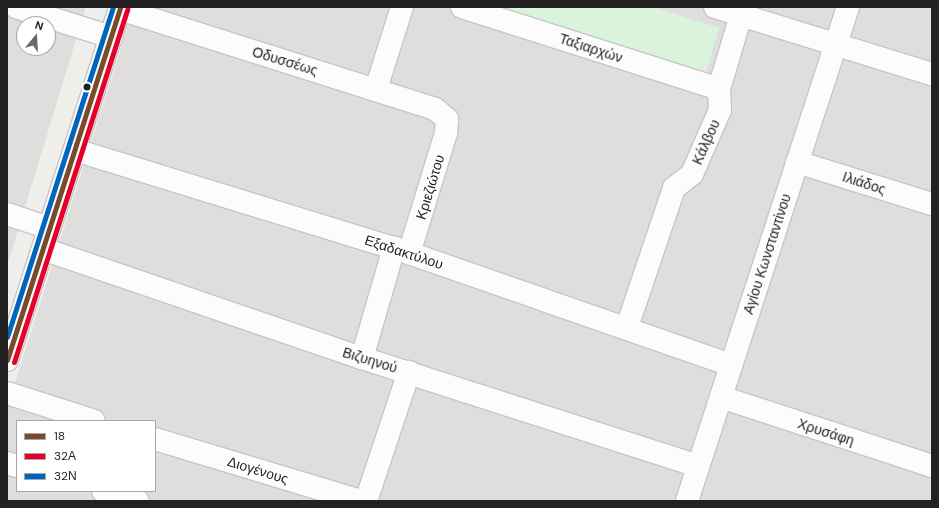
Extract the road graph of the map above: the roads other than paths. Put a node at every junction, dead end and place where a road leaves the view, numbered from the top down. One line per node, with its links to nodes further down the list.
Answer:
1 (16, 7): 8 (street)
2 (402, 7): 11 (street)
3 (462, 7): 12 (street, Ταξιαρχών)
4 (715, 7): 7 (street)
5 (848, 7): 9 (street, Αγίου Κωνσταντίνου)
6 (120, 8): 8 (street); 11 (street, Οδυσσέως)
7 (741, 16): 9 (street); 12 (street, Κάλβου)
8 (111, 37): 14 (street)
9 (837, 43): 10 (street); 15 (street, Αγίου Κωνσταντίνου)
10 (932, 74)
11 (376, 89): 13 (street, Οδυσσέως)
12 (719, 89): 21 (street, Κάλβου)
13 (447, 119): 20 (street, Κριεζιώτου)
14 (74, 150): 18 (street); 20 (street, Εξαδακτύλου)
15 (797, 162): 16 (street, Ιλιάδος); 24 (street, Αγίου Κωνσταντίνου)
16 (932, 204)
17 (7, 214): 18 (street)
18 (49, 228): 19 (street)
19 (43, 249): 22 (street, Βιζυηνού); 23 (street)
20 (402, 251): 21 (street, Εξαδακτύλου); 22 (street, Κριεζιώτου)
21 (627, 327): 24 (street, Εξαδακτύλου)
22 (362, 358): 25 (street, Βιζυηνού)
23 (7, 360)
24 (731, 365): 27 (street, Αγίου Κωνσταντίνου)
25 (409, 372): 30 (street, Βιζυηνού); 35 (street)
26 (7, 393): 28 (street)
27 (721, 397): 30 (street, Αγίου Κωνσταντίνου); 31 (street, Χρυσάφη)
28 (91, 420)
29 (156, 439): 34 (street, Διογένους)
30 (698, 466): 36 (street, Αγίου Κωνσταντίνου)
31 (932, 466)
32 (106, 492): 33 (street)
33 (138, 501)
34 (361, 501)
35 (366, 501)
36 (687, 501)

